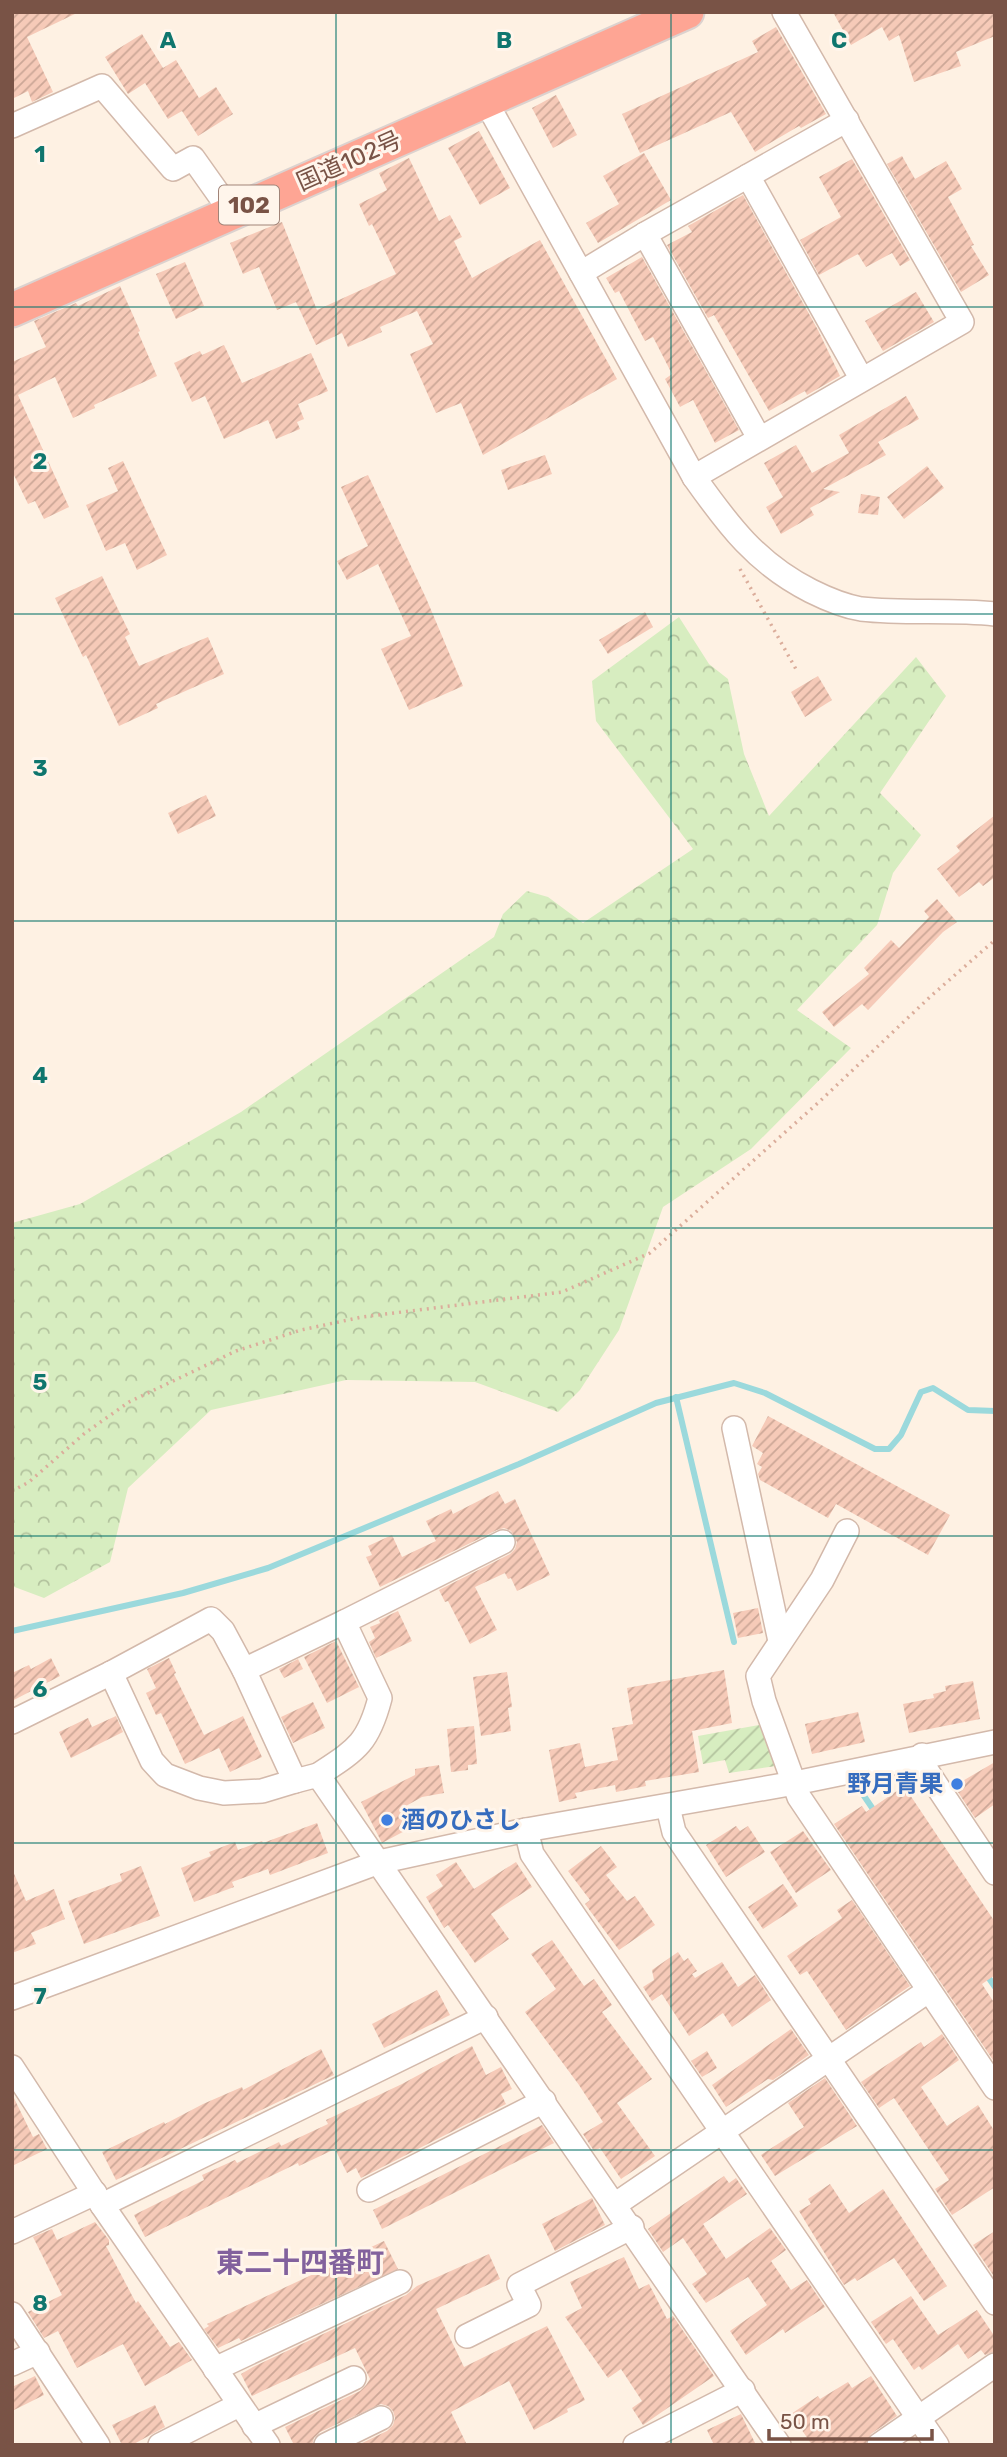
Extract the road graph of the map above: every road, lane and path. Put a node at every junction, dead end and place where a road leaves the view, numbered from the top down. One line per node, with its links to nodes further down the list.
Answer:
1 (687, 12): 3 (highway, 国道102号 / 102)
2 (784, 12): 4 (street)
3 (485, 100): 7 (highway, 国道102号 / 102); 9 (street)
4 (847, 120): 6 (street); 11 (street)
5 (12, 127): 7 (street)
6 (748, 176): 8 (street); 11 (street)
7 (232, 213): 10 (highway, 国道102号 / 102)
8 (645, 234): 9 (street); 12 (street)
9 (581, 272): 13 (street)
10 (12, 310)
11 (861, 378): 12 (street)
12 (759, 438): 13 (street)
13 (694, 477): 15 (street)
14 (736, 563): 16 (path)
15 (995, 614)
16 (797, 671)
17 (995, 940): 19 (path)
18 (734, 1428): 23 (street)
19 (12, 1491)
20 (847, 1531): 23 (street)
21 (503, 1542): 22 (street)
22 (344, 1622): 24 (street); 29 (street)
23 (780, 1642): 31 (street)
24 (244, 1670): 25 (street); 30 (street)
25 (111, 1673): 26 (street); 30 (street)
26 (12, 1722)
27 (995, 1742): 28 (street)
28 (922, 1755): 31 (street); 35 (street)
29 (318, 1775): 30 (street); 34 (street)
30 (295, 1781)
31 (795, 1783): 32 (street); 36 (street)
32 (668, 1807): 33 (street); 39 (street)
33 (526, 1830): 34 (street); 43 (street)
34 (379, 1862): 37 (street); 38 (street)
35 (995, 1873)
36 (928, 1991): 39 (street); 41 (street)
37 (12, 1998)
38 (486, 2017): 42 (street); 45 (street)
39 (830, 2059): 43 (street); 50 (street)
40 (12, 2067): 45 (street)
41 (995, 2088)
42 (544, 2101): 44 (street); 46 (street)
43 (722, 2130): 46 (street); 61 (street)
44 (369, 2190)
45 (98, 2199): 48 (street); 56 (street)
46 (616, 2204): 47 (street)
47 (632, 2227): 52 (street); 58 (street)
48 (12, 2232)
49 (400, 2282): 56 (street)
50 (995, 2303)
51 (12, 2314): 53 (street)
52 (467, 2336)
53 (38, 2352): 54 (street); 63 (street)
54 (12, 2364)
55 (995, 2365): 61 (street)
56 (215, 2369): 59 (street)
57 (354, 2378): 62 (street)
58 (743, 2390): 67 (street); 68 (street)
59 (239, 2405): 62 (street); 64 (street)
60 (381, 2418): 66 (street)
61 (919, 2418): 69 (street); 70 (street)
62 (254, 2426): 65 (street)
63 (97, 2445)
64 (160, 2445)
65 (268, 2445)
66 (326, 2445)
67 (635, 2445)
68 (779, 2445)
69 (879, 2445)
70 (937, 2445)

